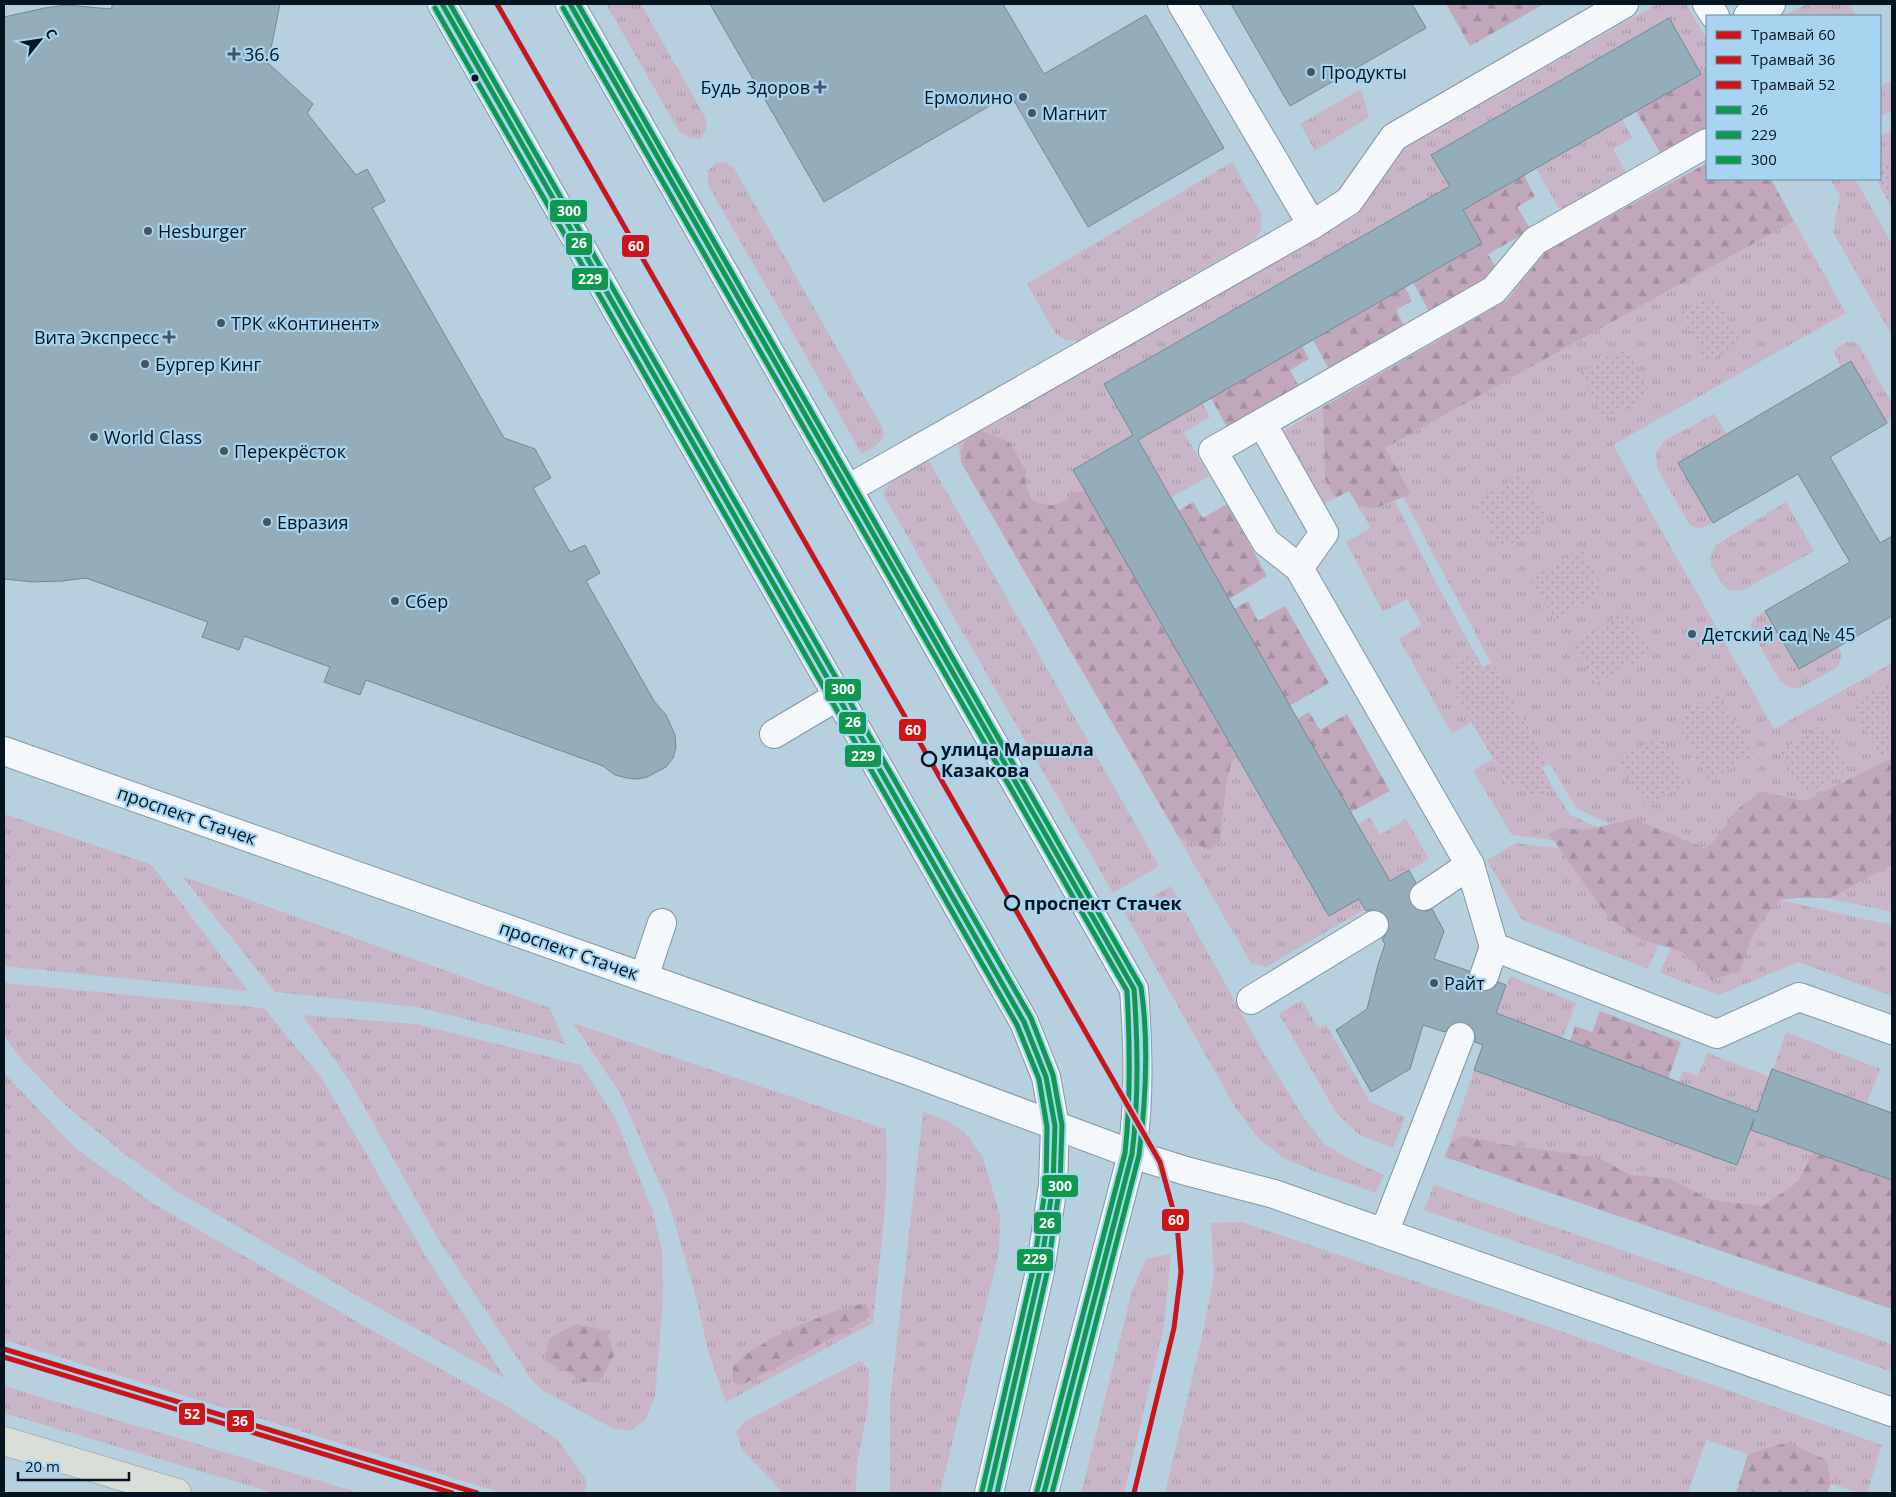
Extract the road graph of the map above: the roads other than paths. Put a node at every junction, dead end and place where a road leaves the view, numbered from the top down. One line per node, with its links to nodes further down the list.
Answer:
1 (442, 4): 12 (street)
2 (570, 4): 10 (street)
3 (1182, 4): 8 (street)
4 (1624, 4): 8 (street)
5 (1771, 4): 6 (street)
6 (1750, 15)
7 (1706, 144): 9 (street)
8 (1312, 225): 10 (street)
9 (1262, 423): 11 (street); 11 (street)
10 (848, 490): 26 (street)
11 (1299, 568): 15 (street)
12 (838, 696): 13 (street); 25 (street)
13 (774, 734)
14 (4, 750): 21 (street, проспект Стачек)
15 (1470, 865): 16 (street); 19 (street)
16 (1424, 896)
17 (662, 922): 21 (street)
18 (1374, 925): 22 (street)
19 (1494, 947): 20 (street); 23 (street)
20 (1484, 976)
21 (644, 977): 25 (street, проспект Стачек)
22 (1251, 1000)
23 (1892, 1030)
24 (1460, 1038): 27 (street)
25 (1055, 1126): 26 (street, проспект Стачек); 31 (street)
26 (1132, 1154): 27 (street, проспект Стачек); 32 (street)
27 (1384, 1233): 28 (street, проспект Стачек)
28 (1892, 1412)
29 (4, 1442): 30 (main road)
30 (178, 1493)
31 (989, 1493)
32 (1044, 1493)

